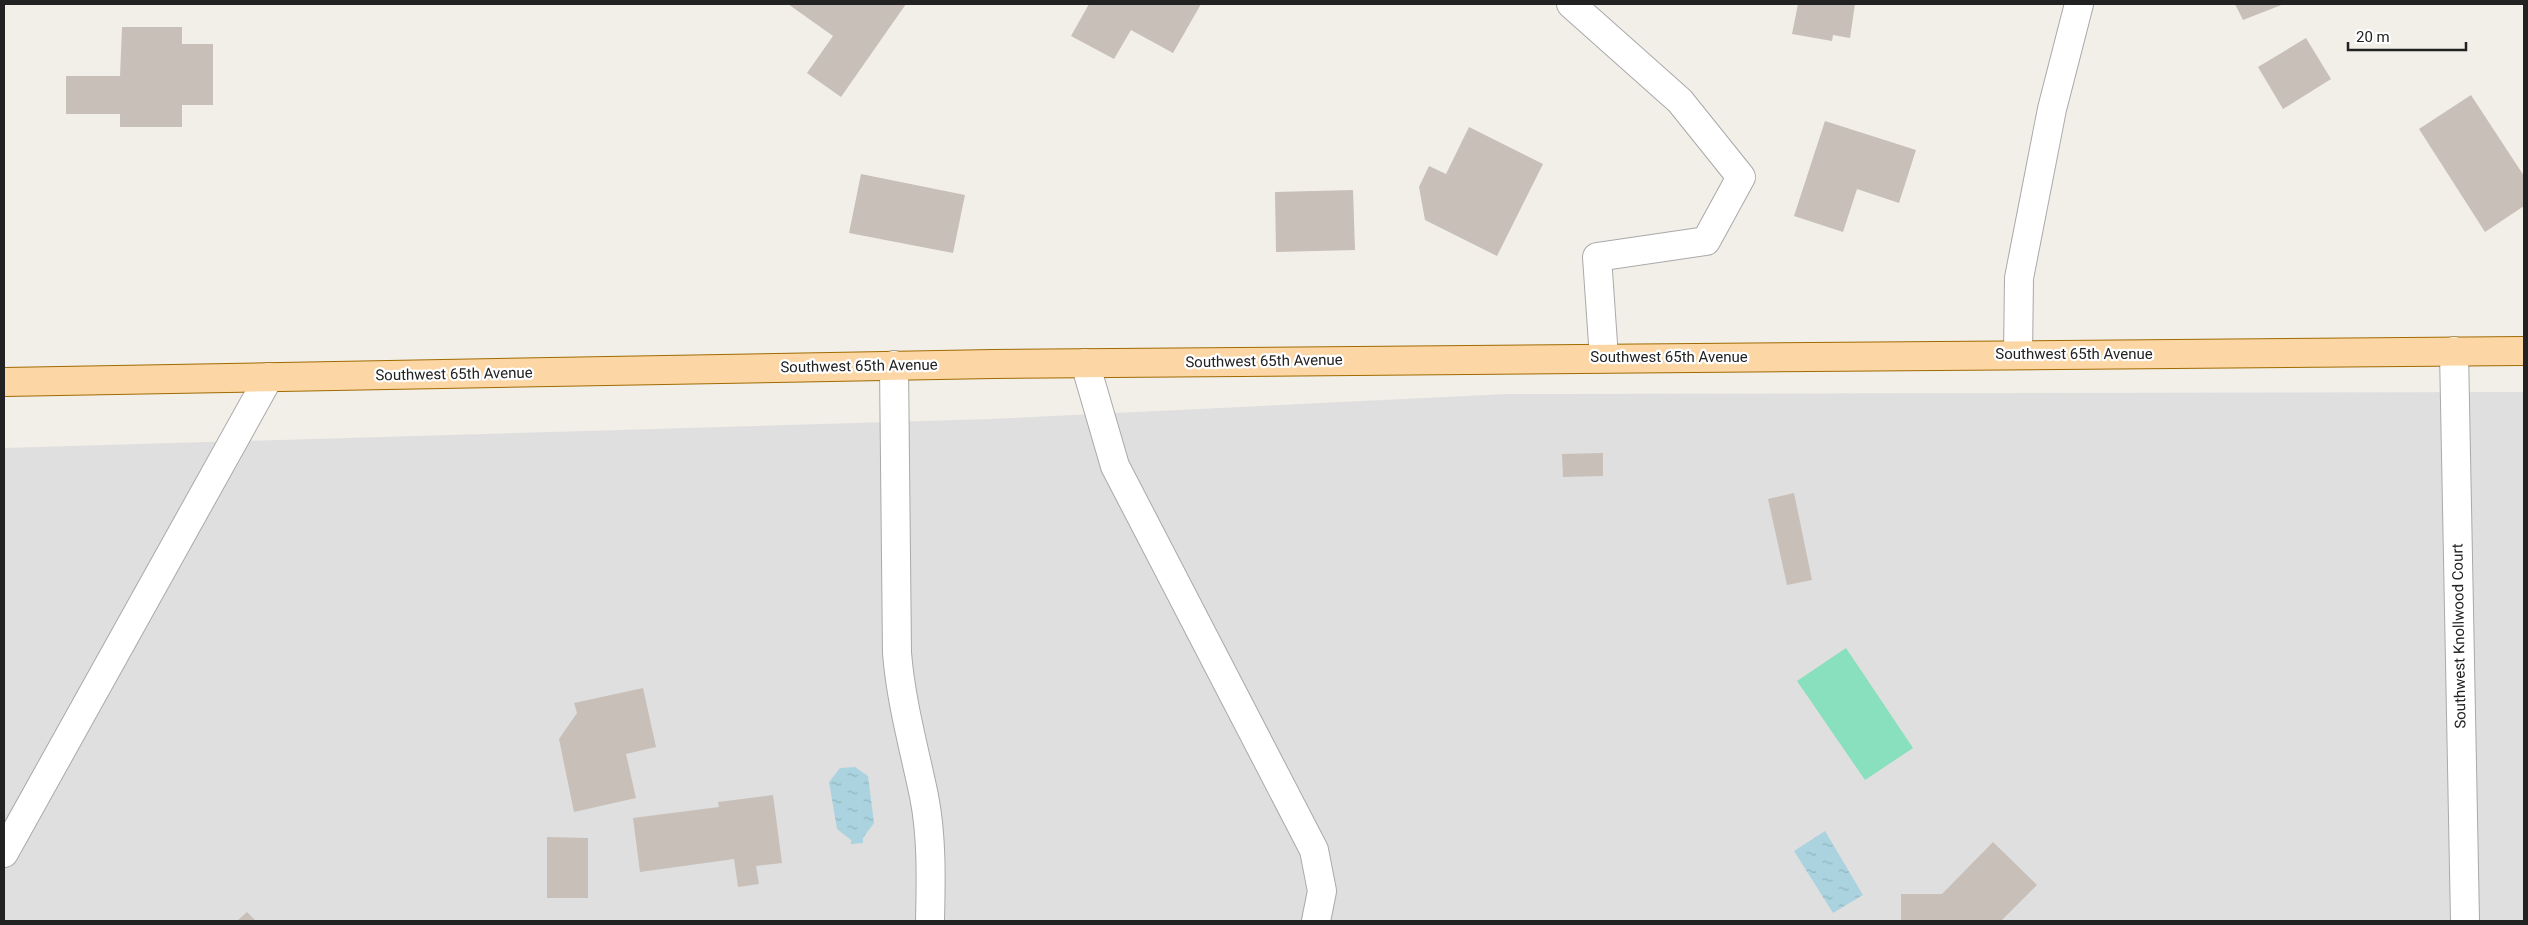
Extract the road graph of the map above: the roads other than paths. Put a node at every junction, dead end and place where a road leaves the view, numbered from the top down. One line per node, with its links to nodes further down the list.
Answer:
1 (1571, 4): 6 (street)
2 (2079, 4): 5 (street)
3 (2454, 351): 4 (main road, Southwest 65th Avenue); 5 (main road, Southwest 65th Avenue); 14 (street, Southwest Knollwood Court)
4 (2524, 351)
5 (2018, 355): 6 (main road, Southwest 65th Avenue)
6 (1604, 358): 7 (main road, Southwest 65th Avenue)
7 (1085, 363): 8 (main road, Southwest 65th Avenue); 13 (street)
8 (894, 365): 9 (main road, Southwest 65th Avenue); 12 (street)
9 (269, 377): 10 (main road, Southwest 65th Avenue); 11 (street)
10 (4, 382)
11 (4, 853)
12 (930, 921)
13 (1316, 921)
14 (2465, 921)

